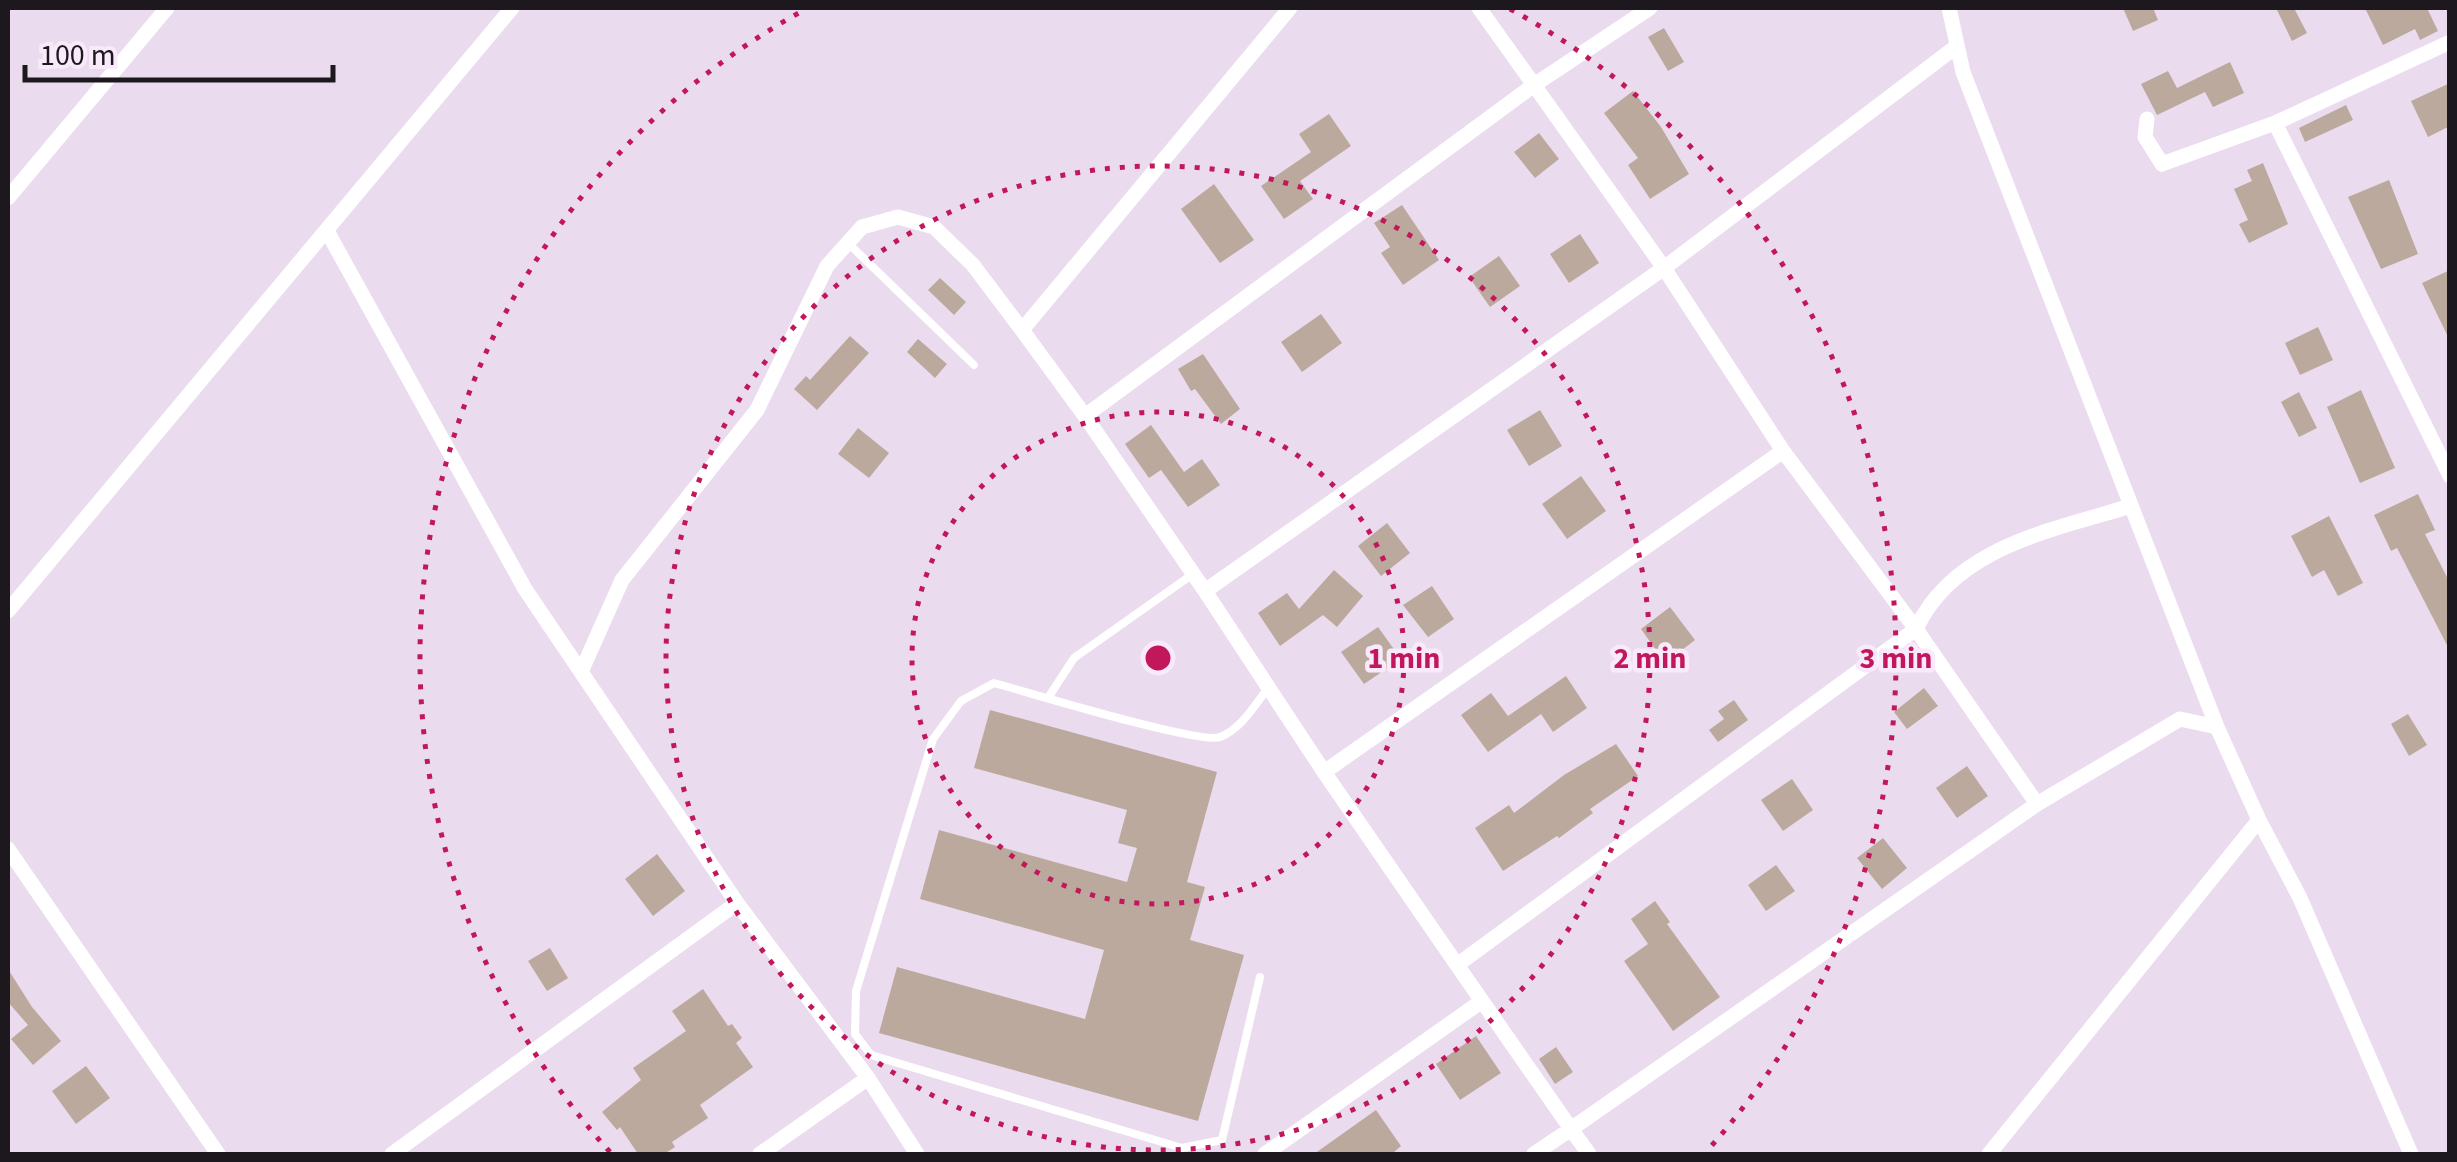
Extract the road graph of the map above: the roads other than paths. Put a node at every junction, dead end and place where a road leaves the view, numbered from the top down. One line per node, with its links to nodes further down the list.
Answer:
1 (168, 8): 12 (street)
2 (512, 8): 13 (street)
3 (1290, 8): 16 (street)
4 (1479, 8): 9 (street)
5 (1650, 8): 9 (street)
6 (1950, 8): 8 (street)
7 (2450, 42): 11 (street)
8 (1957, 46): 15 (street); 21 (street)
9 (1534, 85): 15 (street); 18 (street)
10 (2146, 119): 11 (street)
11 (2275, 123): 20 (street)
12 (8, 198)
13 (327, 231): 24 (street); 26 (street)
14 (848, 243): 16 (street); 17 (lane); 26 (street)
15 (1664, 268): 19 (street); 23 (street)
16 (1022, 330): 18 (street)
17 (974, 366)
18 (1085, 416): 22 (street)
19 (1783, 451): 25 (street); 30 (street)
20 (2450, 476)
21 (2131, 506): 25 (street); 29 (street)
22 (1193, 574): 23 (street); 28 (lane)
23 (1205, 591): 27 (street)
24 (8, 611)
25 (1916, 628): 31 (street); 35 (street)
26 (581, 672): 34 (street)
27 (1268, 688): 28 (lane); 30 (street)
28 (1048, 698): 36 (lane)
29 (2217, 728): 31 (street); 32 (street)
30 (1324, 772): 35 (street)
31 (2038, 804): 39 (street)
32 (2259, 820): 47 (street); 48 (street)
33 (8, 848): 40 (street)
34 (737, 903): 38 (street); 41 (street)
35 (1457, 965): 37 (street)
36 (1260, 978)
37 (1482, 1001): 39 (street); 44 (street)
38 (868, 1078): 42 (street); 43 (street)
39 (1570, 1129): 45 (street); 46 (street)
40 (218, 1154)
41 (392, 1154)
42 (760, 1154)
43 (917, 1154)
44 (1265, 1154)
45 (1534, 1154)
46 (1589, 1154)
47 (1990, 1154)
48 (2411, 1154)

